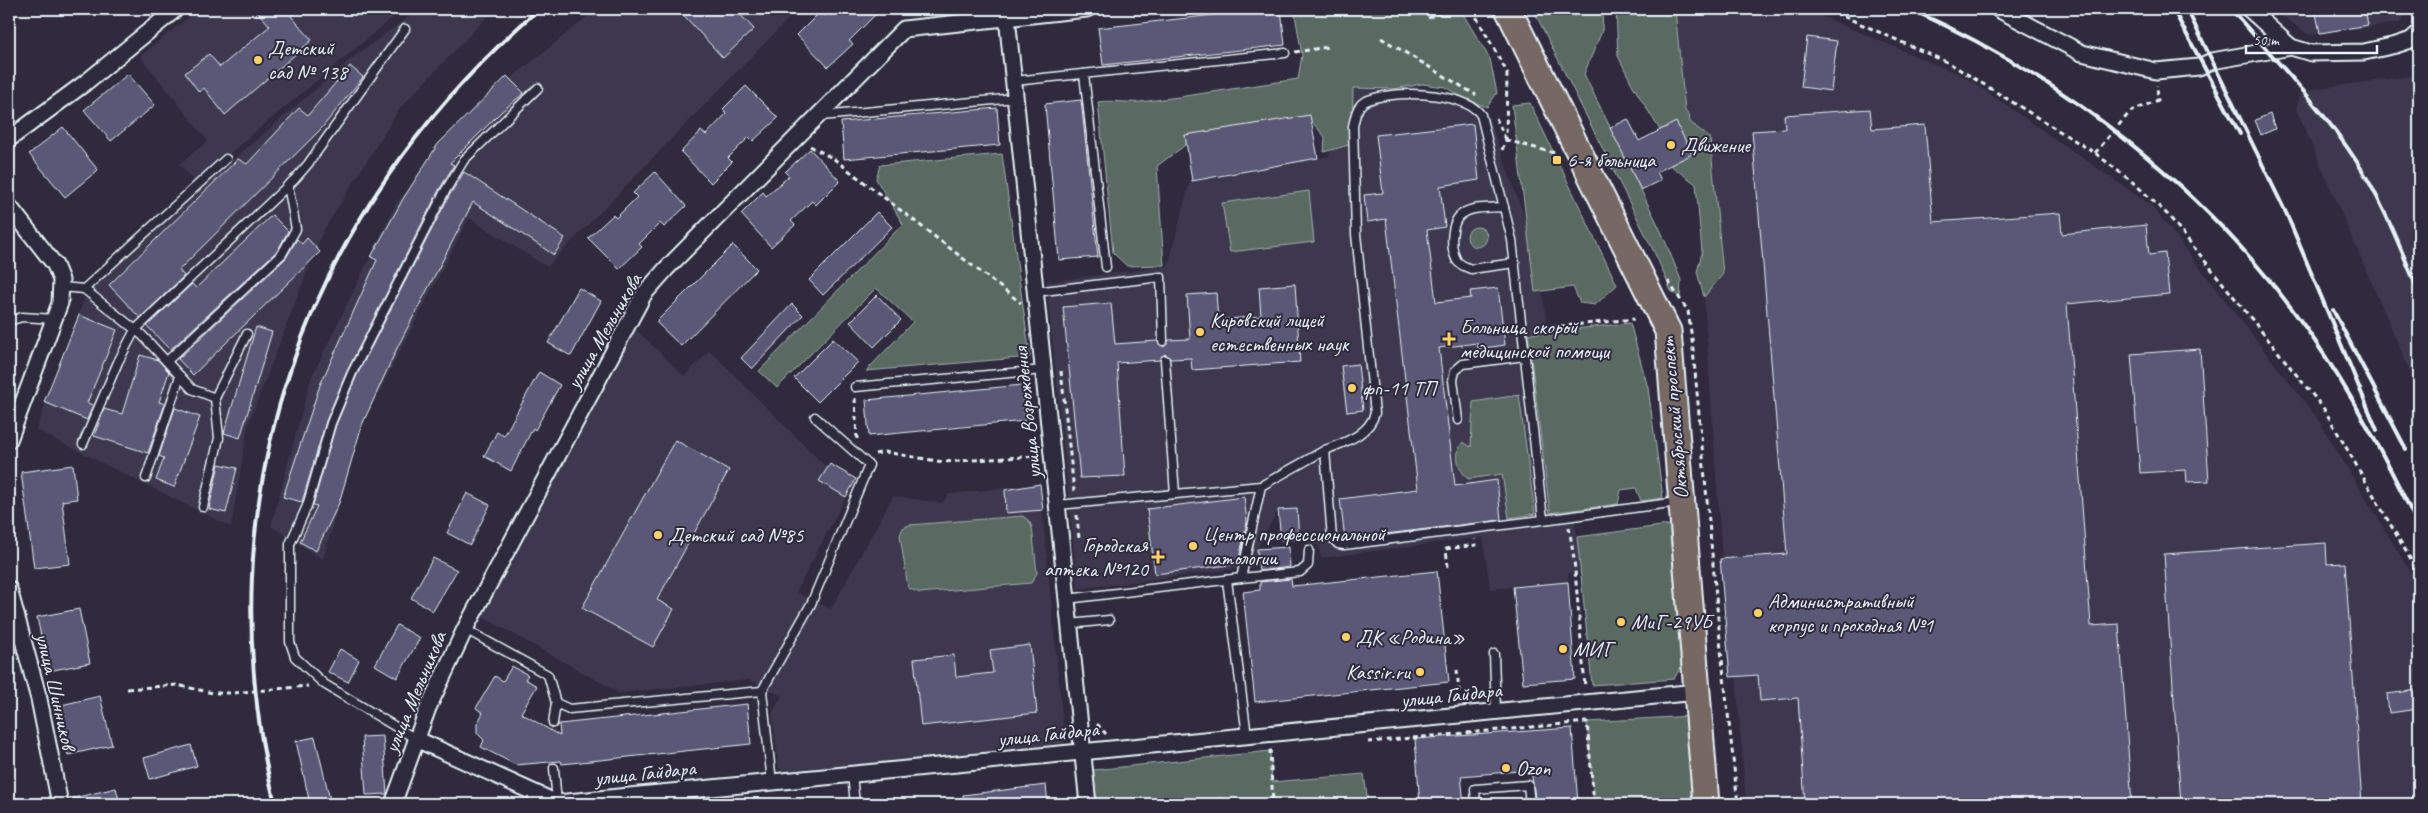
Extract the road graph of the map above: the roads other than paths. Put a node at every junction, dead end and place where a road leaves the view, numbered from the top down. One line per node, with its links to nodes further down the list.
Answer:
1 (176, 9): 16 (street)
2 (1087, 9): 6 (street, улица Мельникова)
3 (1508, 9): 46 (main road, Октябрьский проспект)
4 (1998, 9): 9 (street)
5 (2249, 9): 9 (street)
6 (1007, 17): 12 (street, улица Возрождения); 15 (street, улица Мельникова)
7 (405, 29): 18 (lane)
8 (2419, 33): 9 (street)
9 (2290, 47)
10 (1285, 53): 11 (lane)
11 (1084, 74): 12 (lane); 22 (lane)
12 (1014, 81): 14 (street, улица Возрождения)
13 (538, 88): 67 (lane)
14 (1016, 98): 15 (lane); 25 (street, улица Возрождения)
15 (818, 116): 57 (street, улица Мельникова)
16 (9, 139)
17 (226, 159): 24 (lane)
18 (288, 185): 28 (lane); 33 (lane)
19 (9, 206): 23 (street)
20 (1504, 207): 21 (lane); 21 (lane); 42 (lane)
21 (1515, 264): 31 (lane)
22 (1106, 267)
23 (61, 287): 24 (lane); 26 (street)
24 (84, 289): 28 (lane)
25 (1036, 292): 30 (lane); 34 (street, улица Возрождения)
26 (54, 319): 27 (lane); 40 (street)
27 (9, 321)
28 (135, 330): 33 (lane); 41 (lane)
29 (246, 334): 37 (lane)
30 (1163, 341)
31 (1525, 356): 39 (lane); 49 (lane)
32 (1165, 360): 45 (lane)
33 (167, 361): 35 (lane)
34 (1044, 370): 36 (lane); 47 (street, улица Возрождения)
35 (180, 376): 37 (lane); 43 (lane)
36 (855, 387)
37 (215, 398): 48 (lane)
38 (815, 417): 59 (lane)
39 (1458, 420)
40 (9, 440)
41 (83, 444)
42 (1325, 450): 44 (lane); 49 (lane)
43 (146, 478)
44 (1261, 486): 45 (lane); 51 (lane)
45 (1175, 494): 47 (lane)
46 (1682, 501): 49 (lane); 60 (main road, Октябрьский проспект)
47 (1058, 504): 54 (street, улица Возрождения)
48 (203, 507)
49 (1544, 520)
50 (1309, 550): 51 (lane)
51 (1241, 578): 52 (lane)
52 (1227, 580): 54 (lane); 61 (lane)
53 (9, 589): 74 (street, улица Шинников)
54 (1067, 599): 56 (street, улица Возрождения)
55 (1109, 620): 56 (lane)
56 (1070, 624): 68 (street, улица Возрождения)
57 (465, 629): 63 (lane); 67 (street, улица Мельникова)
58 (1494, 654): 64 (lane)
59 (762, 691): 63 (lane); 71 (lane)
60 (1697, 692): 64 (street, улица Гайдара); 80 (main road, Октябрьский проспект)
61 (1241, 699): 62 (lane); 66 (lane)
62 (1233, 701)
63 (556, 703): 65 (lane)
64 (1496, 712): 66 (street, улица Гайдара)
65 (553, 723)
66 (1246, 736): 68 (street, улица Гайдара)
67 (416, 739): 73 (street, улица Гайдара); 75 (street, улица Мельникова)
68 (1083, 752): 70 (street, улица Гайдара); 77 (street, улица Возрождения)
69 (554, 768): 73 (lane)
70 (852, 774): 71 (street, улица Гайдара); 76 (lane)
71 (772, 782): 72 (street, улица Гайдара)
72 (624, 800): 73 (street, улица Гайдара)
73 (557, 803)
74 (60, 804)
75 (393, 804)
76 (855, 804)
77 (1088, 804)
78 (1476, 804): 79 (lane)
79 (1530, 804)
80 (1706, 804)

